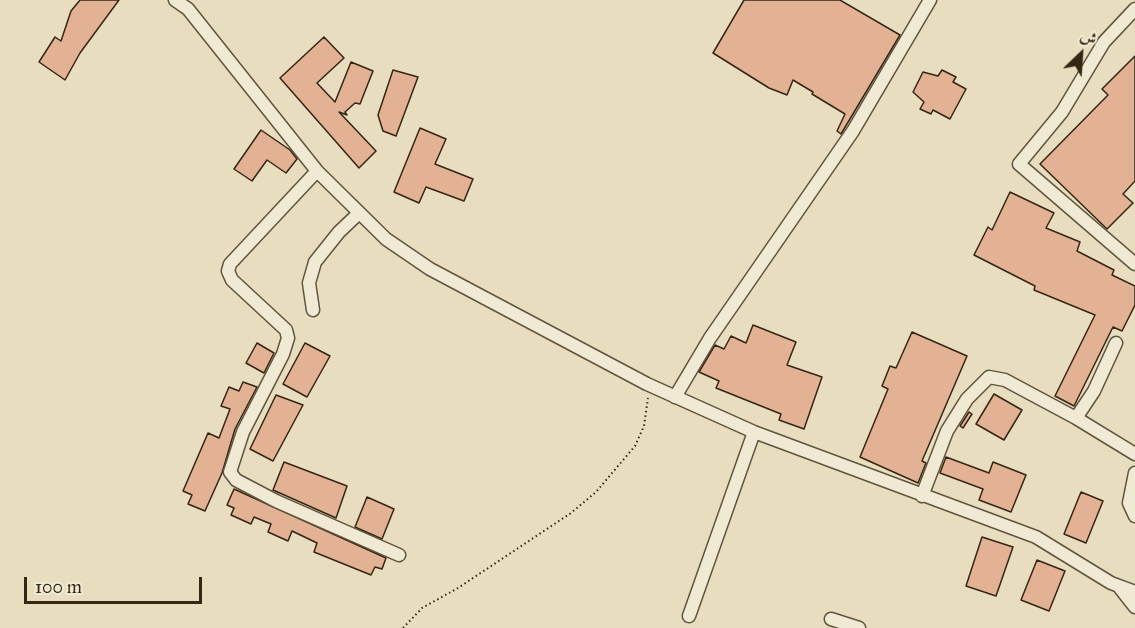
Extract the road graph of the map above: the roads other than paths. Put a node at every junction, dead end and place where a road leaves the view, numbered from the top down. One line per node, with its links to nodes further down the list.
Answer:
1 (175, 0): 3 (street)
2 (930, 0): 10 (street)
3 (191, 4): 5 (street)
4 (1135, 9): 7 (street)
5 (317, 171): 6 (street); 17 (street)
6 (359, 213): 8 (street); 10 (street)
7 (1135, 264)
8 (313, 310)
9 (1116, 343): 11 (street)
10 (675, 397): 12 (street)
11 (1076, 418): 13 (street); 15 (street)
12 (754, 432): 15 (street); 21 (street)
13 (1135, 454)
14 (1135, 473): 16 (street)
15 (922, 496): 18 (street)
16 (1135, 516)
17 (399, 555)
18 (1120, 588): 19 (street); 20 (street)
19 (1135, 592)
20 (1135, 607)
21 (689, 616)
22 (831, 619): 23 (street)
23 (859, 628)

